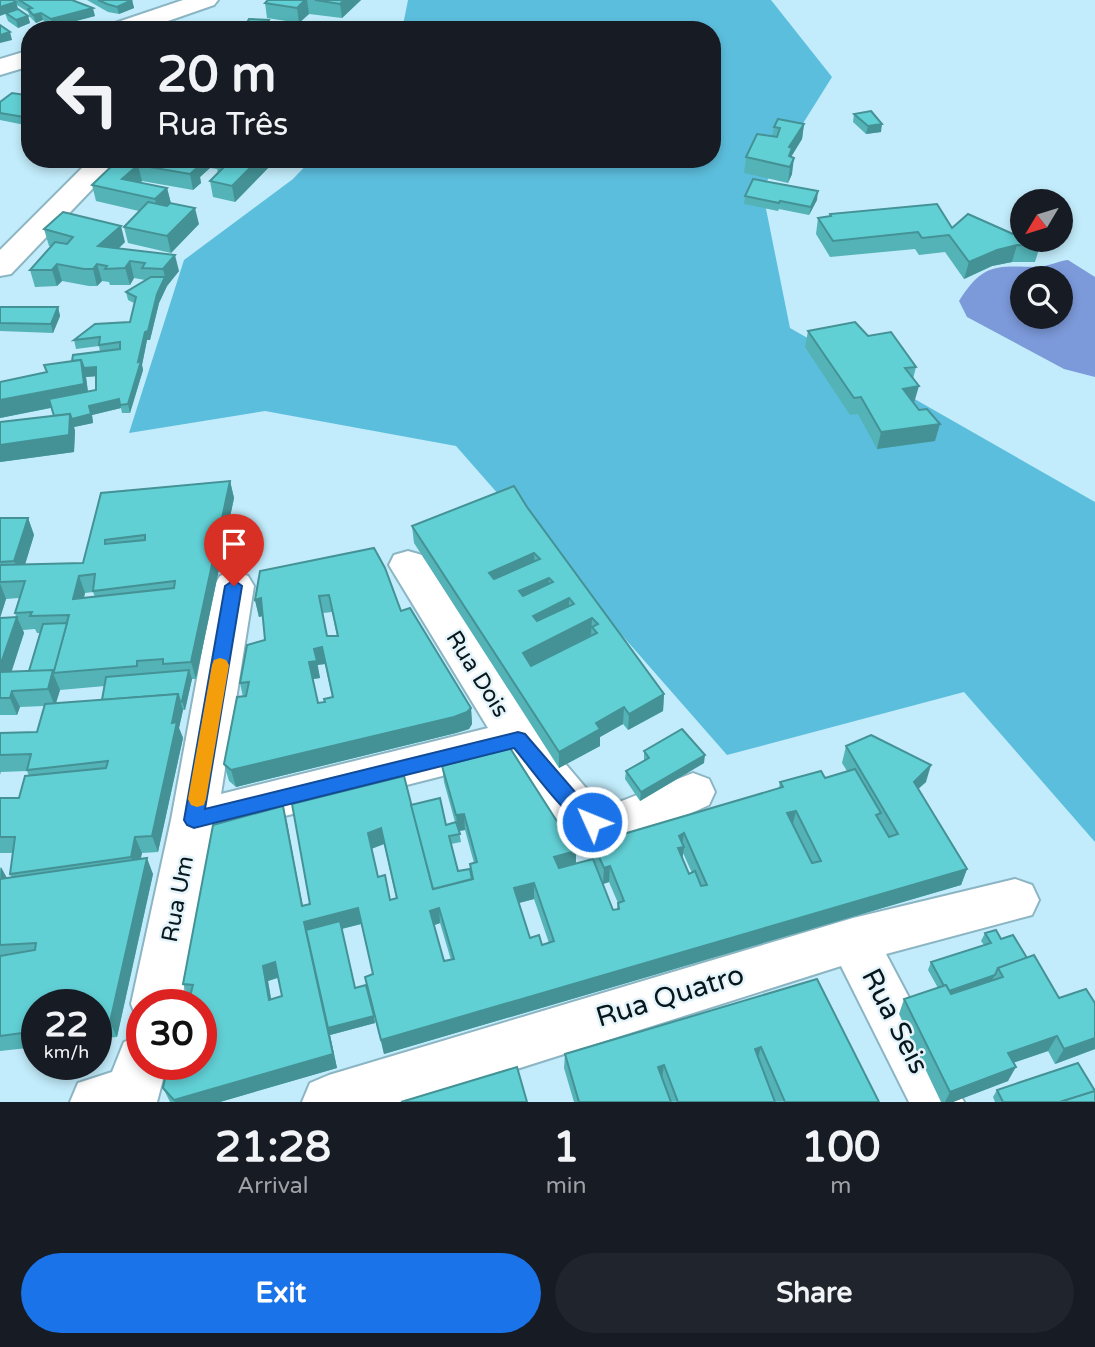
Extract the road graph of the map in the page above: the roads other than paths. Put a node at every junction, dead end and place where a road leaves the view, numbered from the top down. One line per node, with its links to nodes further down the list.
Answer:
1 (216, 4): 2 (street)
2 (152, 21)
3 (21, 61): 4 (street)
4 (0, 67)
5 (98, 168): 6 (street)
6 (0, 267)
7 (408, 565): 9 (street, Rua Dois)
8 (234, 586): 11 (street, Rua Um)
9 (518, 739): 10 (street, Rua Dois); 11 (street)
10 (693, 792)
11 (194, 820): 14 (street, Rua Um)
12 (1015, 901): 13 (street, Rua Quatro)
13 (853, 940): 15 (street, Rua Quatro); 16 (street, Rua Seis)
14 (159, 989)
15 (329, 1102)
16 (937, 1102)

